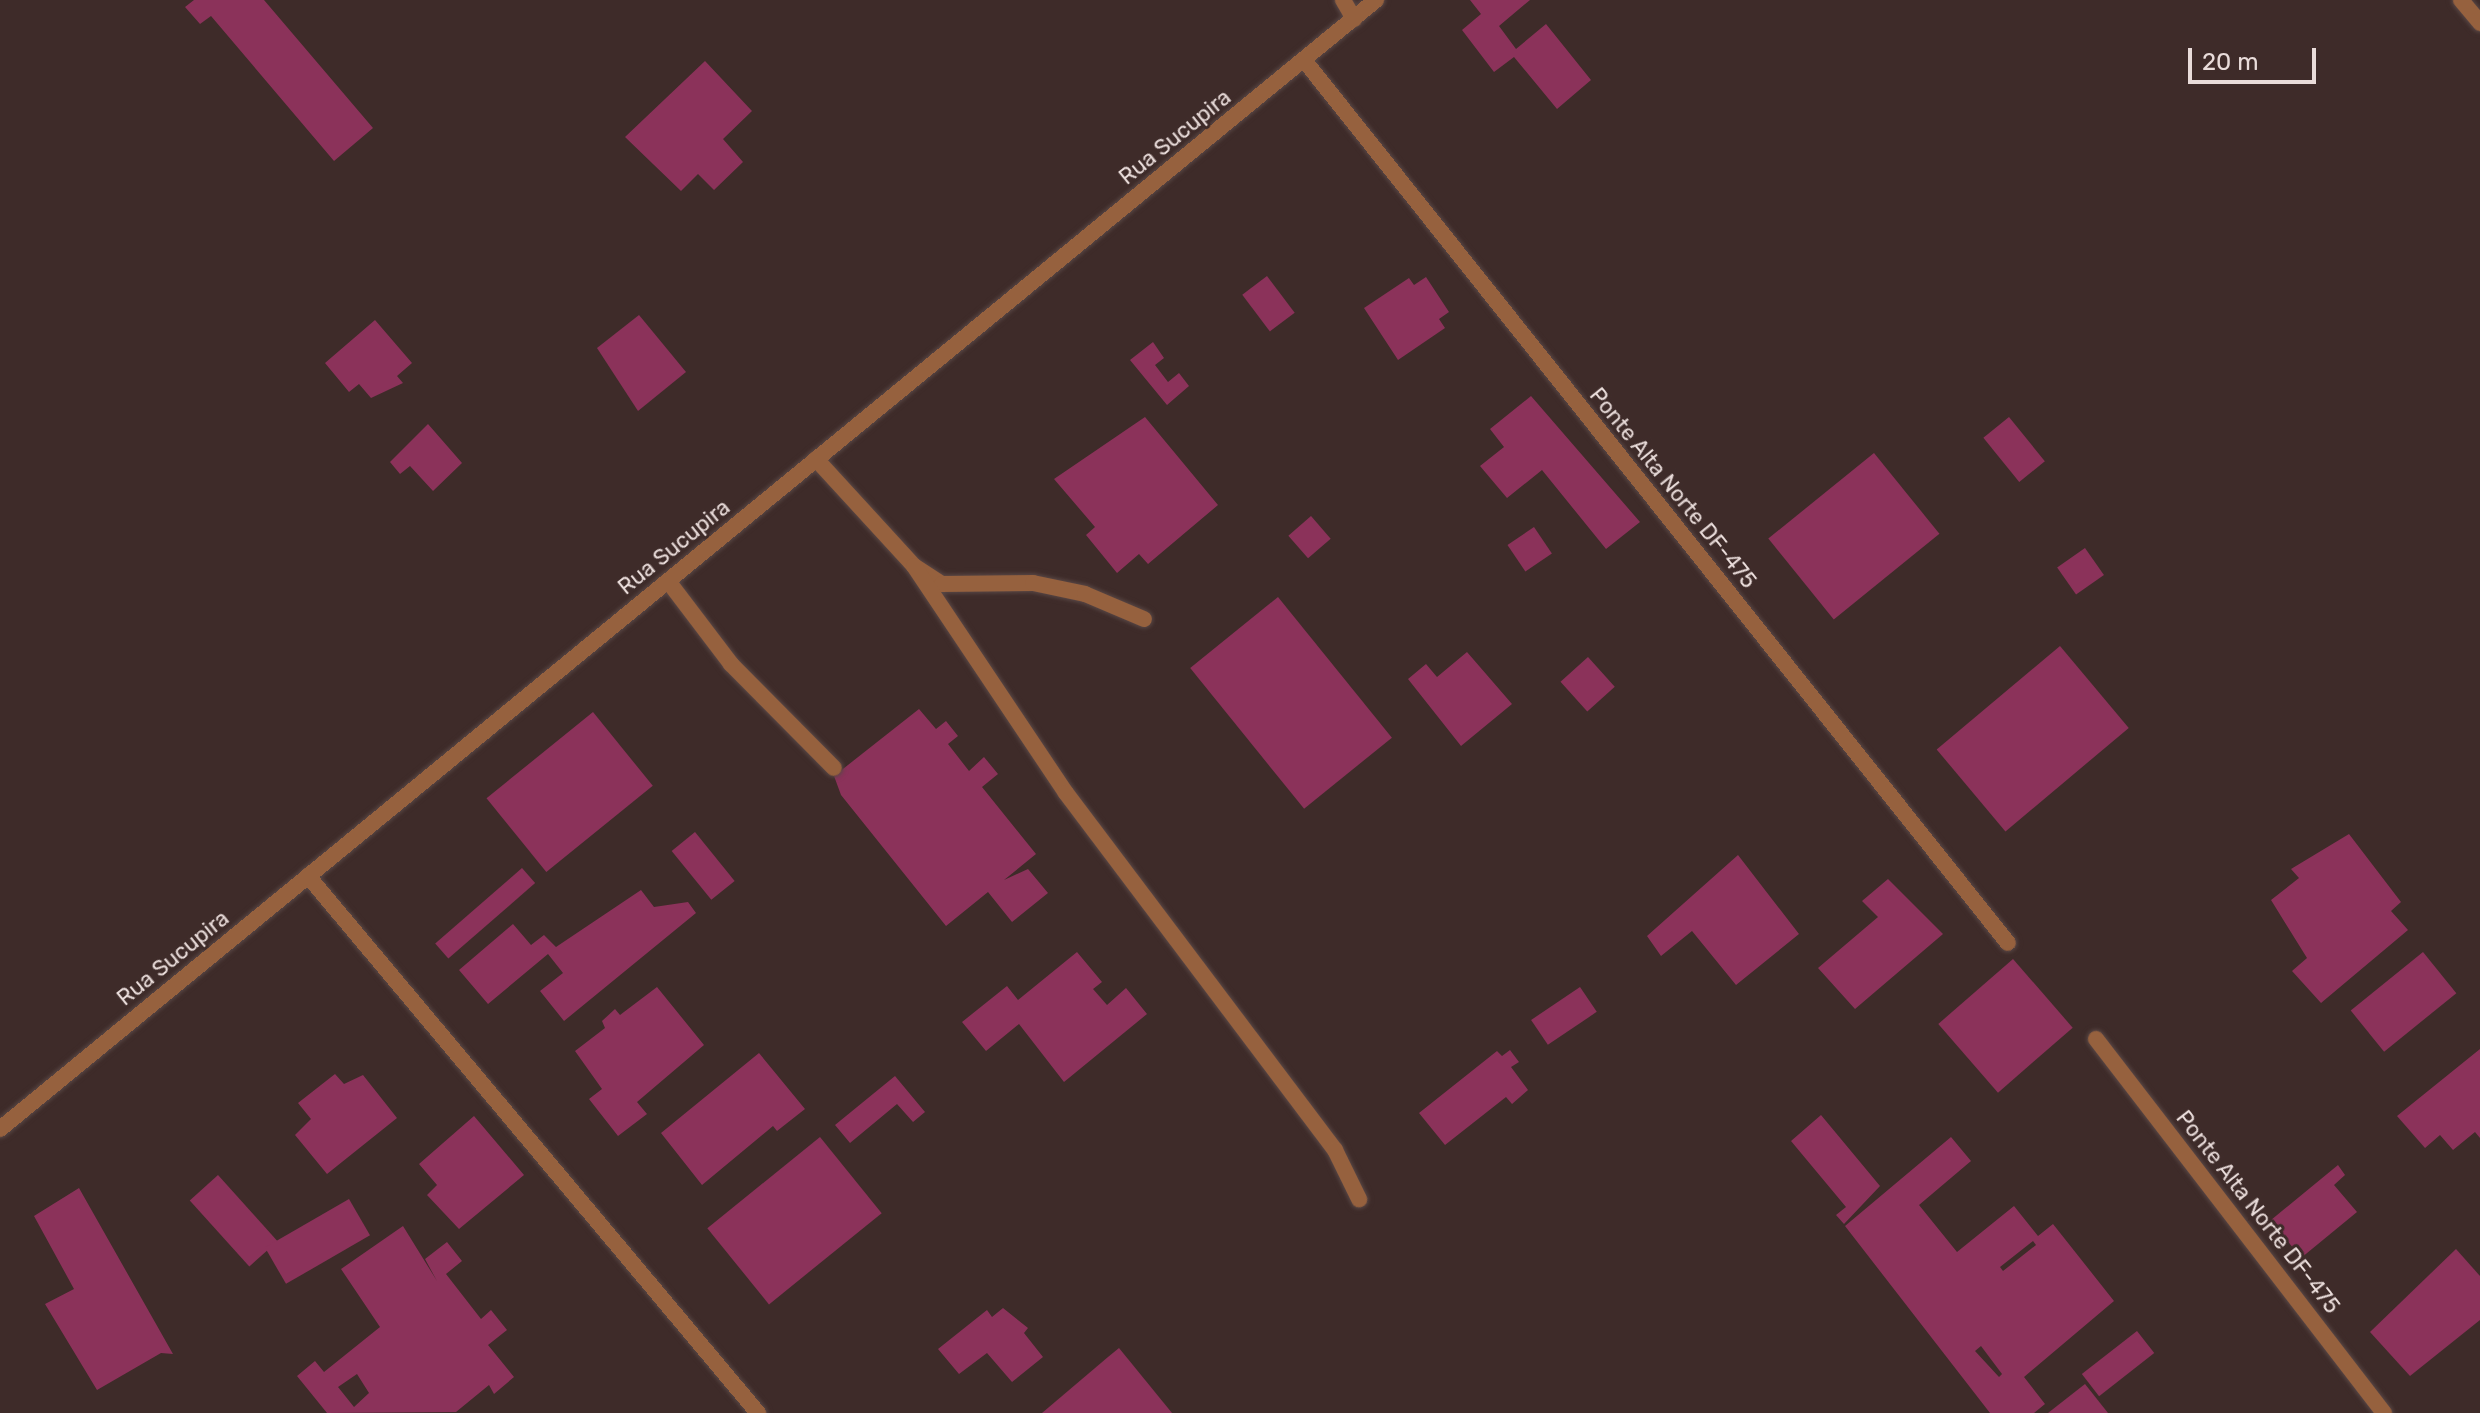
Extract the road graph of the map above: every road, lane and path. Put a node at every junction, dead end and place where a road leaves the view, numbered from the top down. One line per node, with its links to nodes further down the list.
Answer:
1 (1343, 0): 4 (street)
2 (1376, 0): 4 (street, Rua Sucupira)
3 (2461, 0): 5 (street)
4 (1354, 19): 6 (street, Rua Sucupira)
5 (2480, 23)
6 (1304, 60): 7 (street, Rua Sucupira); 13 (street, Ponte Alta Norte DF-475)
7 (816, 459): 8 (street); 9 (street, Rua Sucupira)
8 (914, 566): 10 (street); 16 (street)
9 (668, 581): 11 (street); 12 (street, Rua Sucupira)
10 (1144, 619)
11 (834, 768)
12 (308, 876): 15 (street, Rua Sucupira); 17 (street)
13 (2008, 943)
14 (2096, 1039): 18 (street, Ponte Alta Norte DF-475)
15 (0, 1129)
16 (1359, 1199)
17 (758, 1413)
18 (2384, 1413)

